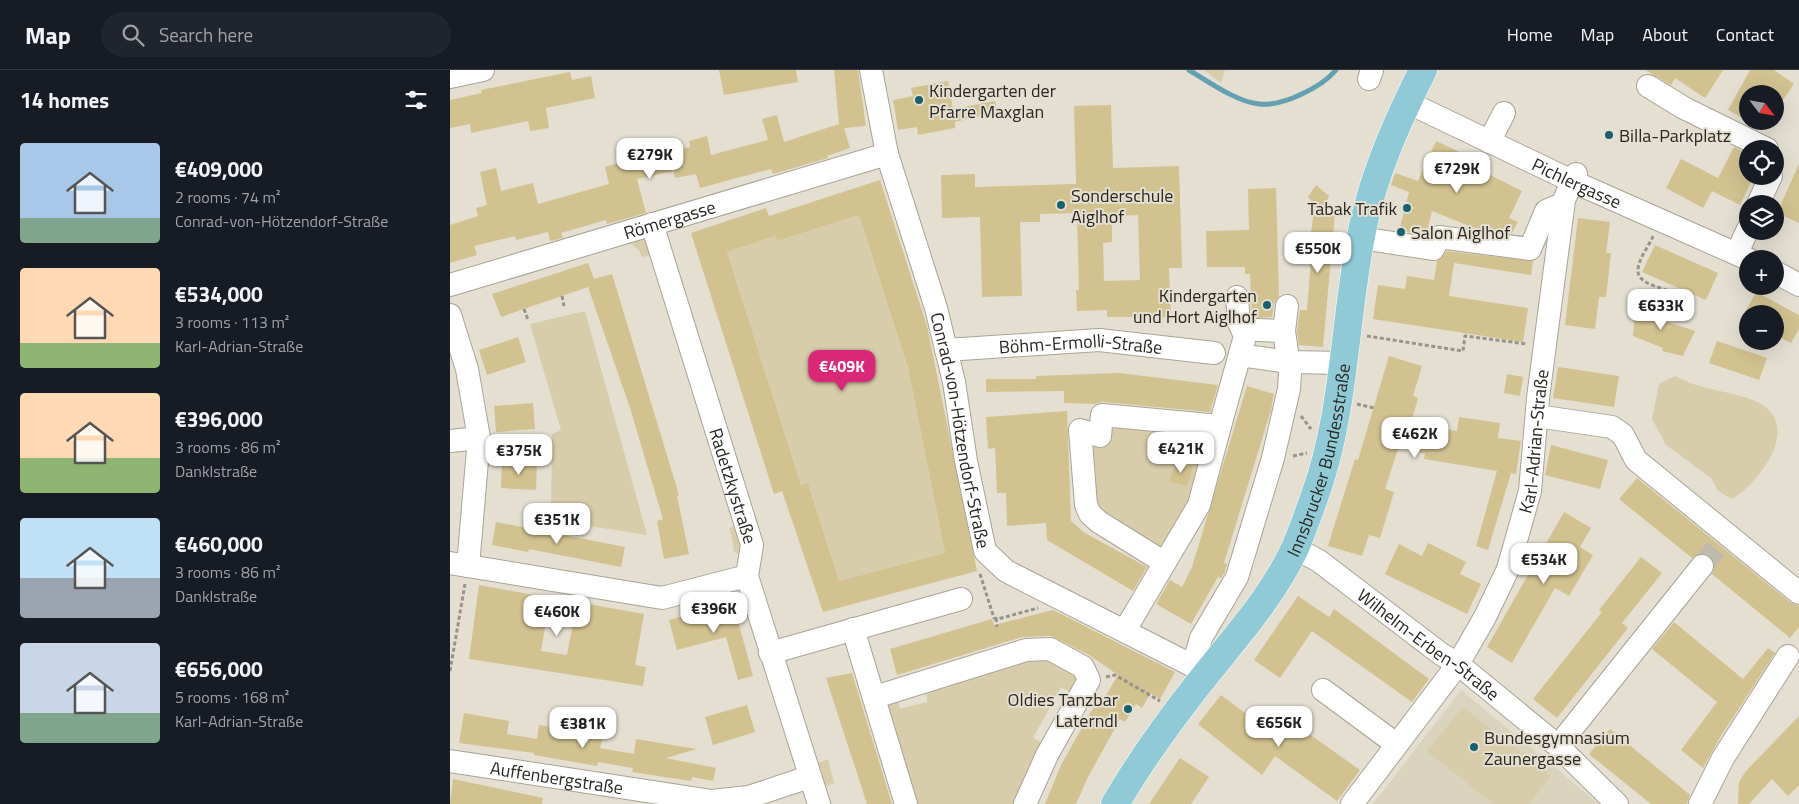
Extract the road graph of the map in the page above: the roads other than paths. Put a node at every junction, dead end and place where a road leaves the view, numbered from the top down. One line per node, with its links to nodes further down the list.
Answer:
1 (483, 70): 4 (street)
2 (871, 70): 10 (street, Conrad-von-Hötzendorf-Straße)
3 (1423, 70): 6 (main road, Innsbrucker Bundesstraße)
4 (450, 77)
5 (1648, 86): 8 (street)
6 (1407, 102): 9 (street, Pichlergasse); 14 (main road, Innsbrucker Bundesstraße)
7 (1504, 114): 9 (street)
8 (1749, 140)
9 (1489, 142): 11 (street, Pichlergasse)
10 (887, 154): 13 (street, Römergasse); 24 (street, Conrad-von-Hötzendorf-Straße)
11 (1575, 178): 12 (street, Karl-Adrian-Straße); 15 (street, Pichlergasse)
12 (1563, 208): 14 (street); 29 (street, Karl-Adrian-Straße)
13 (652, 224): 17 (street, Römergasse); 37 (street, Radetzkystraße)
14 (1361, 238): 28 (main road, Innsbrucker Bundesstraße)
15 (1739, 255)
16 (1784, 277): 18 (street)
17 (450, 285)
18 (1799, 285)
19 (1238, 298): 26 (street)
20 (1287, 306): 23 (street, Innsbrucker Bundesstraße)
21 (450, 315): 31 (street)
22 (1257, 330): 23 (street)
23 (1284, 331): 27 (street, Innsbrucker Bundesstraße)
24 (946, 350): 25 (street, Böhm-Ermolli-Straße); 41 (street, Conrad-von-Hötzendorf-Straße)
25 (1214, 353)
26 (1240, 355): 27 (street); 30 (street)
27 (1289, 362): 28 (street); 45 (street, Innsbrucker Bundesstraße)
28 (1344, 363): 33 (main road, Innsbrucker Bundesstraße)
29 (1537, 416): 38 (street); 44 (street, Karl-Adrian-Straße)
30 (1220, 426): 34 (street); 34 (street)
31 (479, 438): 32 (street); 35 (street)
32 (450, 441)
33 (1295, 548): 44 (street, Wilhelm-Erben-Straße); 45 (main road, Innsbrucker Bundesstraße)
34 (1165, 563): 41 (street)
35 (459, 565): 37 (street)
36 (1702, 566): 49 (street)
37 (747, 576): 42 (street, Radetzkystraße)
38 (1799, 593)
39 (961, 599): 40 (street)
40 (853, 629): 42 (street); 47 (street)
41 (1124, 630): 45 (street, Conrad-von-Hötzendorf-Straße)
42 (770, 653): 51 (street, Radetzkystraße)
43 (1788, 656): 58 (street)
44 (1458, 664): 48 (street, Karl-Adrian-Straße); 49 (street, Wilhelm-Erben-Straße)
45 (1199, 671): 55 (main road, Innsbrucker Bundesstraße)
46 (1323, 690): 48 (street)
47 (875, 697): 53 (street); 54 (street)
48 (1396, 744): 56 (street, Karl-Adrian-Straße)
49 (1558, 746): 57 (street, Wilhelm-Erben-Straße)
50 (450, 761): 51 (street, Auffenbergstraße)
51 (809, 777): 52 (street, Radetzkystraße)
52 (819, 804)
53 (906, 804)
54 (1025, 804)
55 (1115, 804)
56 (1352, 804)
57 (1618, 804)
58 (1700, 804)

